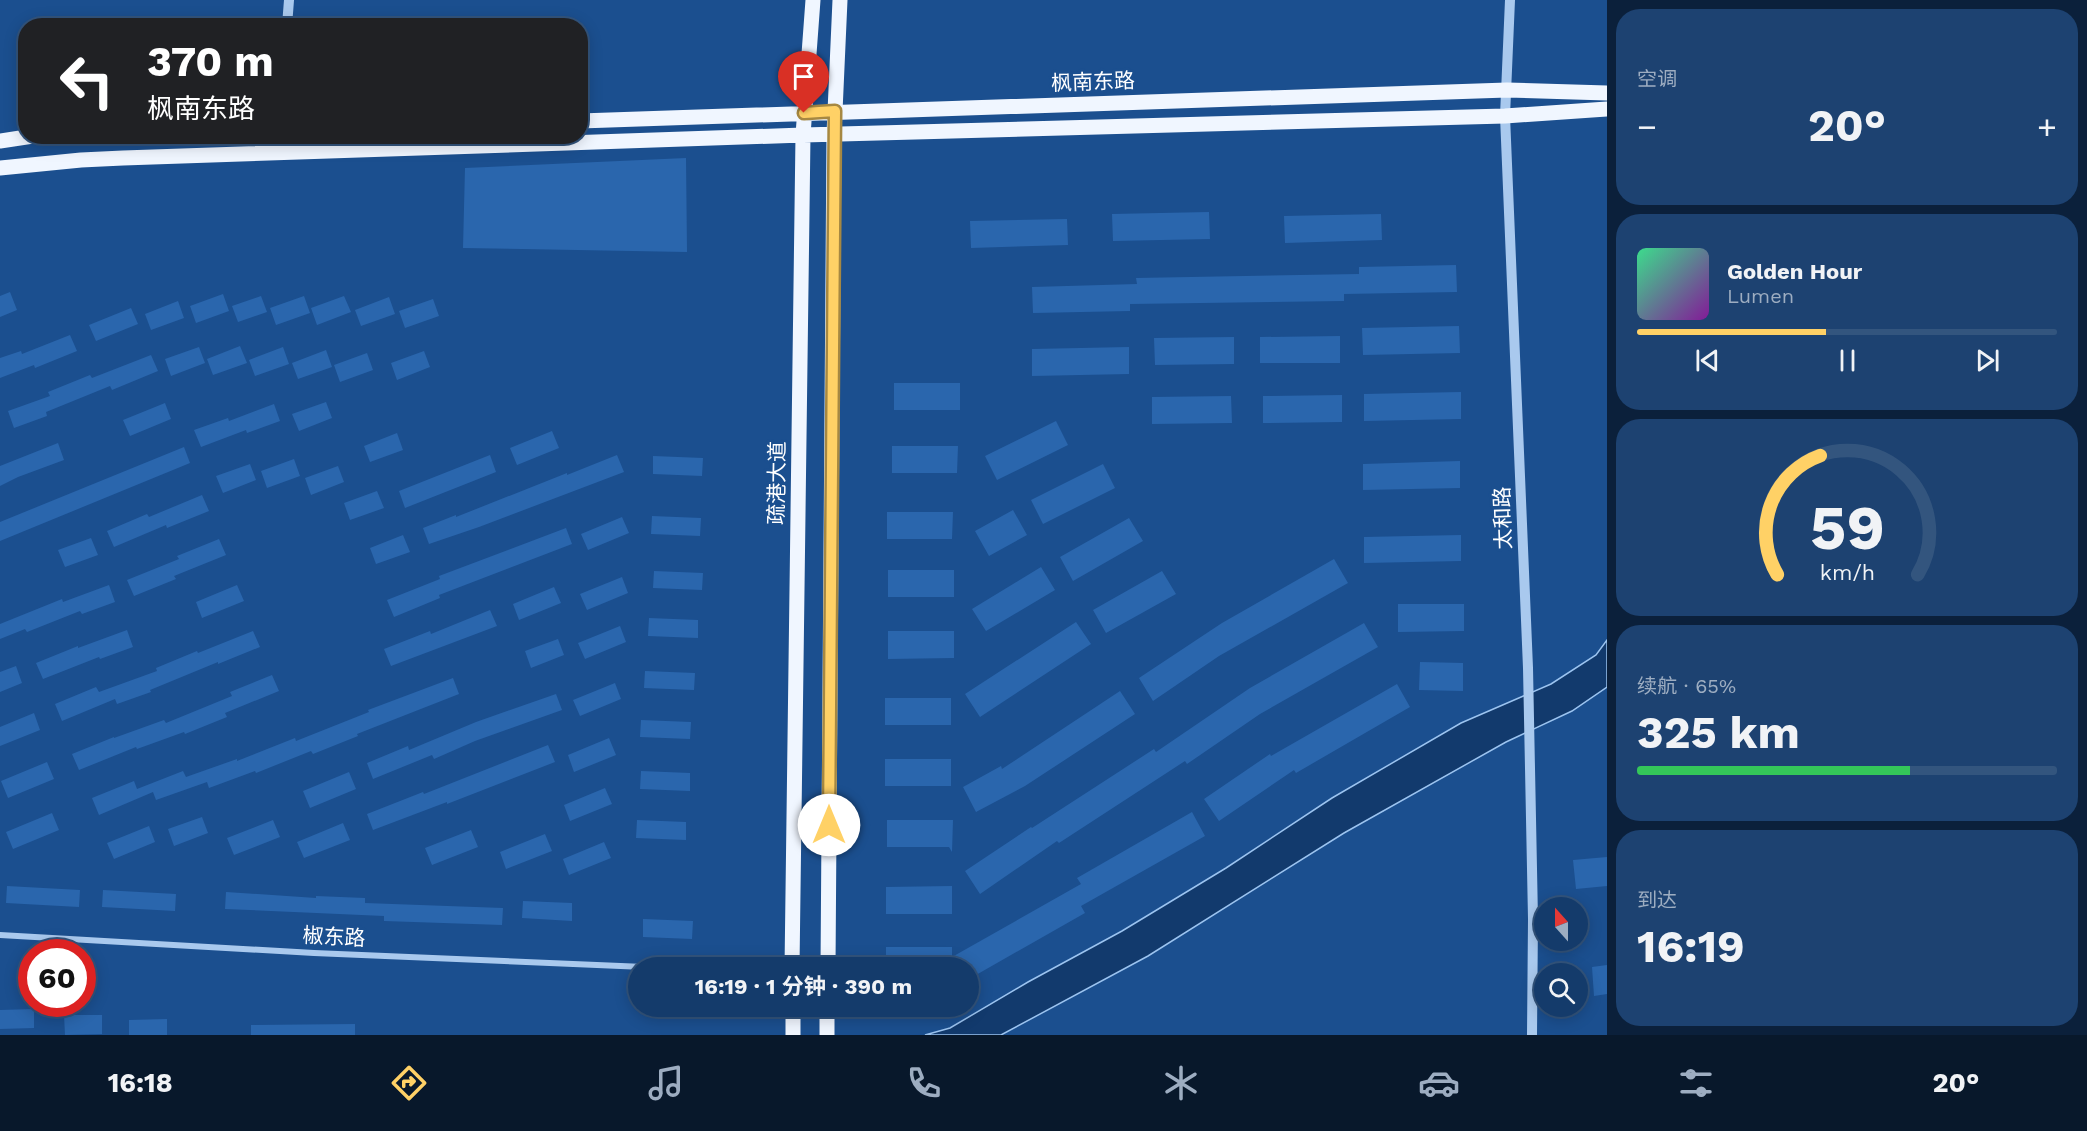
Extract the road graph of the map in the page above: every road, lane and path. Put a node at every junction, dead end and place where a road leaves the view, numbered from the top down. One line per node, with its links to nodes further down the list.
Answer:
1 (289, 0): 5 (street)
2 (813, 0): 10 (main road, 疏港大道)
3 (840, 0): 9 (main road)
4 (1510, 0): 6 (street, 太和路)
5 (288, 18)
6 (1507, 90): 7 (main road, 枫南东路); 9 (main road, 枫南东路); 11 (street, 太和路)
7 (1607, 93)
8 (1607, 109): 11 (main road)
9 (835, 111): 10 (main road, 枫南东路); 13 (main road)
10 (804, 113): 12 (main road, 枫南东路); 14 (main road, 疏港大道)
11 (1505, 116): 13 (main road); 28 (street, 太和路)
12 (588, 121)
13 (834, 134): 14 (main road); 22 (main road)
14 (803, 135): 17 (main road); 21 (main road, 疏港大道)
15 (18, 138): 16 (main road)
16 (0, 141)
17 (588, 142)
18 (543, 144): 19 (main road)
19 (0, 168)
20 (0, 935): 23 (street, 椒东路)
21 (792, 957)
22 (828, 957)
23 (628, 966)
24 (792, 1017): 26 (main road)
25 (827, 1017): 27 (main road)
26 (793, 1035)
27 (827, 1035)
28 (1533, 1035)

